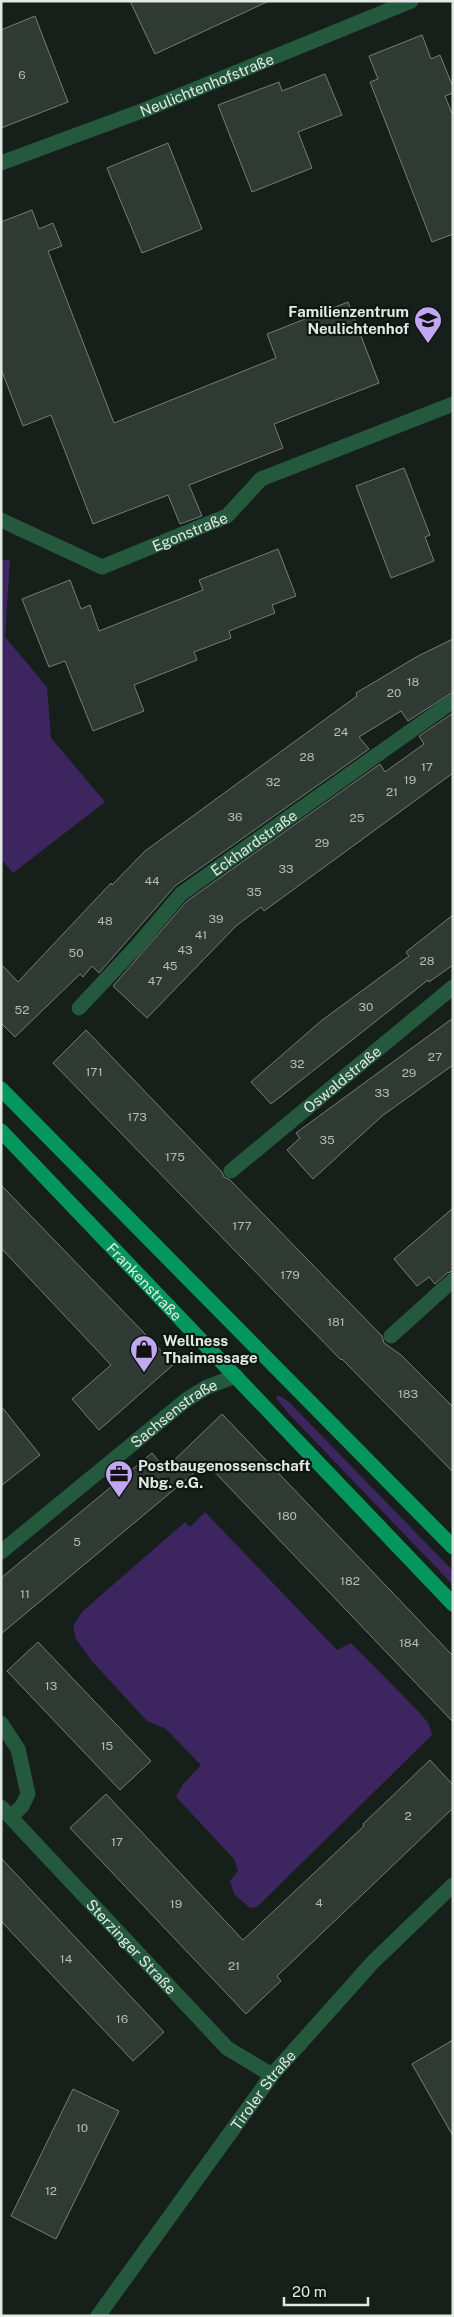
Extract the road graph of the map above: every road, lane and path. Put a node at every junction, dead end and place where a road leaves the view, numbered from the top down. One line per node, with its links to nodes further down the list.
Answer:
1 (411, 1): 2 (street, Neulichtenhofstraße)
2 (1, 163)
3 (453, 404): 4 (street, Egonstraße)
4 (1, 520)
5 (453, 702): 7 (street, Eckhardstraße)
6 (453, 987): 10 (street, Oswaldstraße)
7 (79, 1008)
8 (2, 1091): 14 (main road)
9 (1, 1132): 13 (main road, Frankenstraße)
10 (231, 1171)
11 (453, 1280): 12 (street)
12 (391, 1336)
13 (236, 1376): 15 (street, Sachsenstraße); 16 (main road, Frankenstraße)
14 (453, 1547)
15 (1, 1552)
16 (453, 1604)
17 (1, 1723): 18 (street)
18 (6, 1812): 20 (street, Sterzinger Straße)
19 (453, 1885): 20 (street, Tiroler Straße)
20 (272, 2075): 21 (street, Tiroler Straße)
21 (98, 2316)

